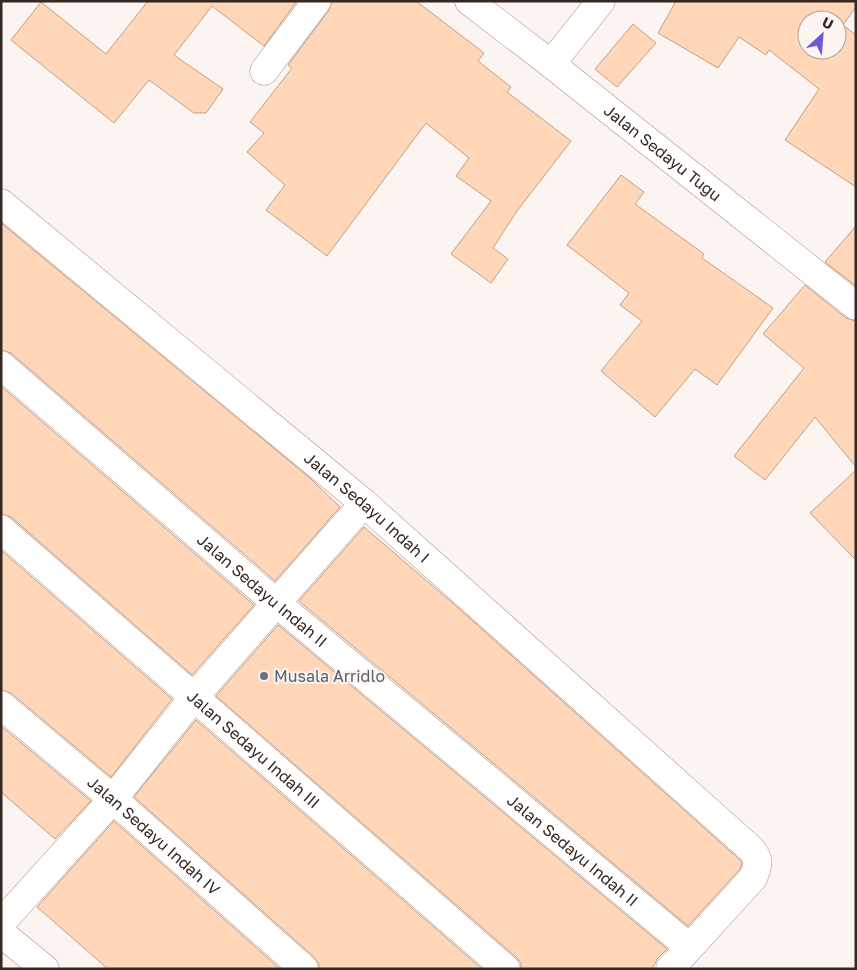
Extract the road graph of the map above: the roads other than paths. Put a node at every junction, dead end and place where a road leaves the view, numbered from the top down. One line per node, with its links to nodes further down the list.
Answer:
1 (317, 1): 5 (street)
2 (469, 1): 4 (street, Jalan Sedayu Tugu)
3 (601, 1): 4 (street)
4 (551, 64): 7 (street, Jalan Sedayu Tugu)
5 (264, 71)
6 (1, 203): 9 (street, Jalan Sedayu Indah I)
7 (856, 306)
8 (1, 365): 11 (street, Jalan Sedayu Indah II)
9 (364, 503): 11 (street); 17 (street, Jalan Sedayu Indah I)
10 (1, 529): 12 (street, Jalan Sedayu Indah III)
11 (276, 602): 12 (street); 17 (street, Jalan Sedayu Indah II)
12 (194, 697): 14 (street); 20 (street, Jalan Sedayu Indah III)
13 (1, 705): 14 (street, Jalan Sedayu Indah IV)
14 (113, 799): 15 (street); 19 (street, Jalan Sedayu Indah IV)
15 (1, 923)
16 (1, 933): 18 (street)
17 (689, 947): 21 (street, Jalan Sedayu Indah I)
18 (45, 969)
19 (304, 969)
20 (506, 969)
21 (670, 969)

